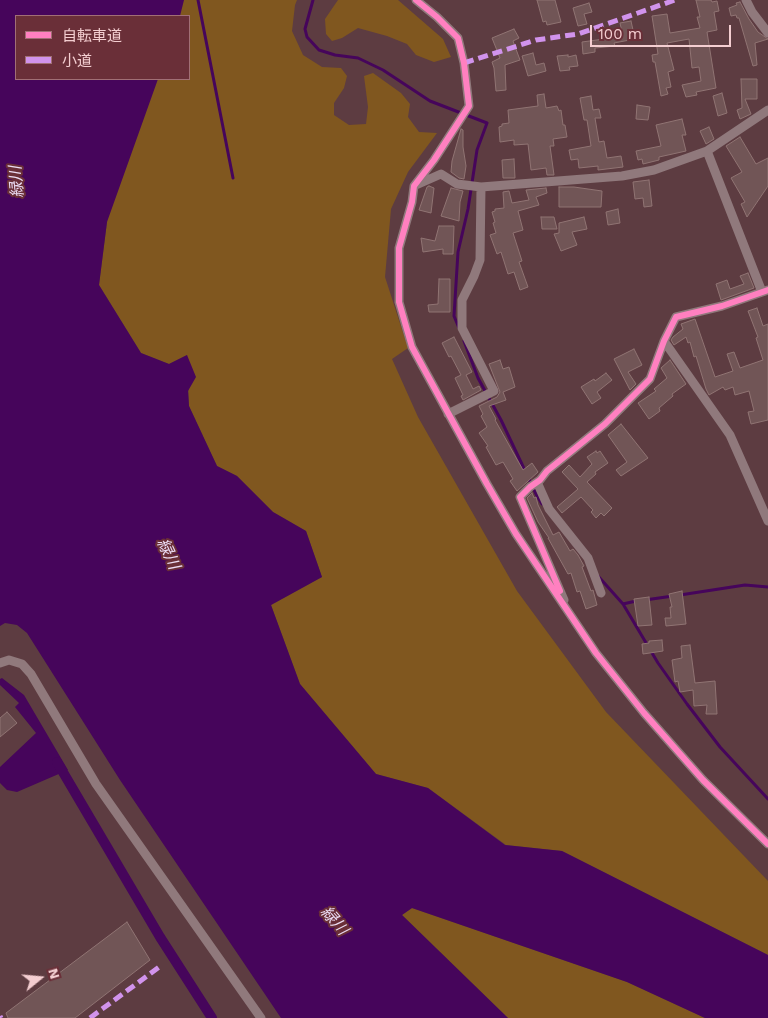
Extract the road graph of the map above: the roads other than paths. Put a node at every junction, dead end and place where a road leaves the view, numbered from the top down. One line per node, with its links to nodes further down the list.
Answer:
1 (416, 0): 6 (street)
2 (746, 0): 3 (street)
3 (768, 32)
4 (768, 110): 5 (street)
5 (707, 151): 7 (street); 8 (street)
6 (414, 186): 7 (street); 10 (street)
7 (481, 187): 10 (street)
8 (765, 291): 9 (street)
9 (664, 341): 11 (street); 12 (street)
10 (448, 414): 14 (street)
11 (537, 482): 13 (street); 14 (street)
12 (768, 521)
13 (601, 593)
14 (572, 619): 16 (street)
15 (0, 663): 17 (street)
16 (768, 844)
17 (261, 1018)

